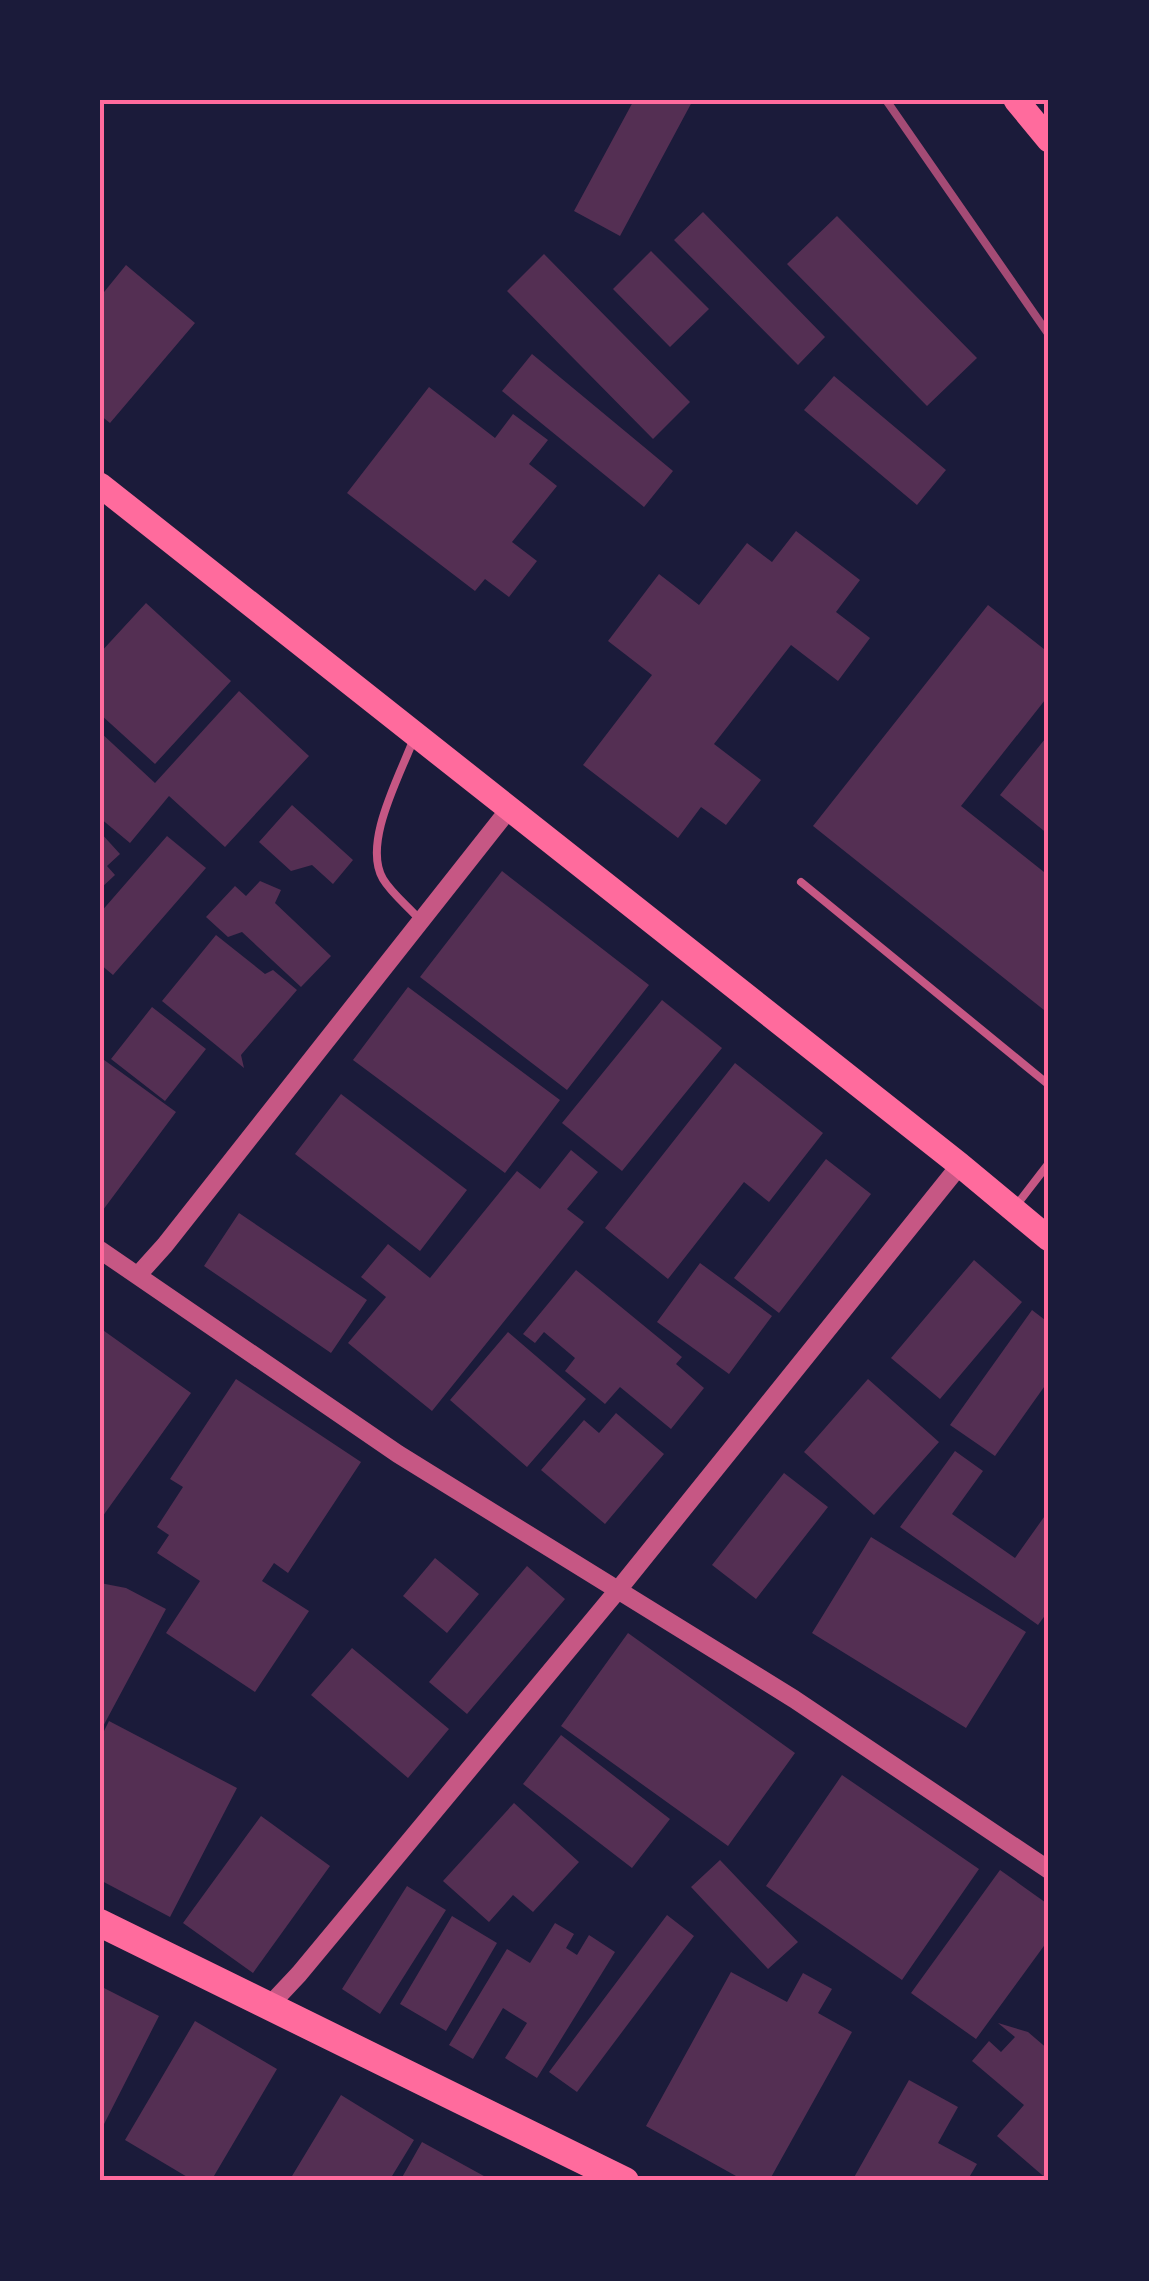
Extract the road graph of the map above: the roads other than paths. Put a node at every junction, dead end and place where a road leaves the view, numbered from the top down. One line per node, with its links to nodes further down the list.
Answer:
1 (1016, 100): 2 (main road)
2 (1049, 140)
3 (100, 485): 4 (main road)
4 (416, 734): 5 (main road); 7 (lane)
5 (510, 808): 7 (street); 9 (main road)
6 (801, 882): 8 (lane)
7 (420, 920): 14 (street)
8 (1049, 1086)
9 (960, 1164): 11 (main road); 15 (street)
10 (1049, 1164): 11 (lane)
11 (1014, 1209): 12 (main road)
12 (1049, 1239)
13 (100, 1250): 14 (street)
14 (138, 1276): 15 (street)
15 (618, 1590): 16 (street); 18 (street)
16 (1049, 1870)
17 (100, 1923): 18 (highway)
18 (268, 2006): 19 (highway)
19 (625, 2181)

